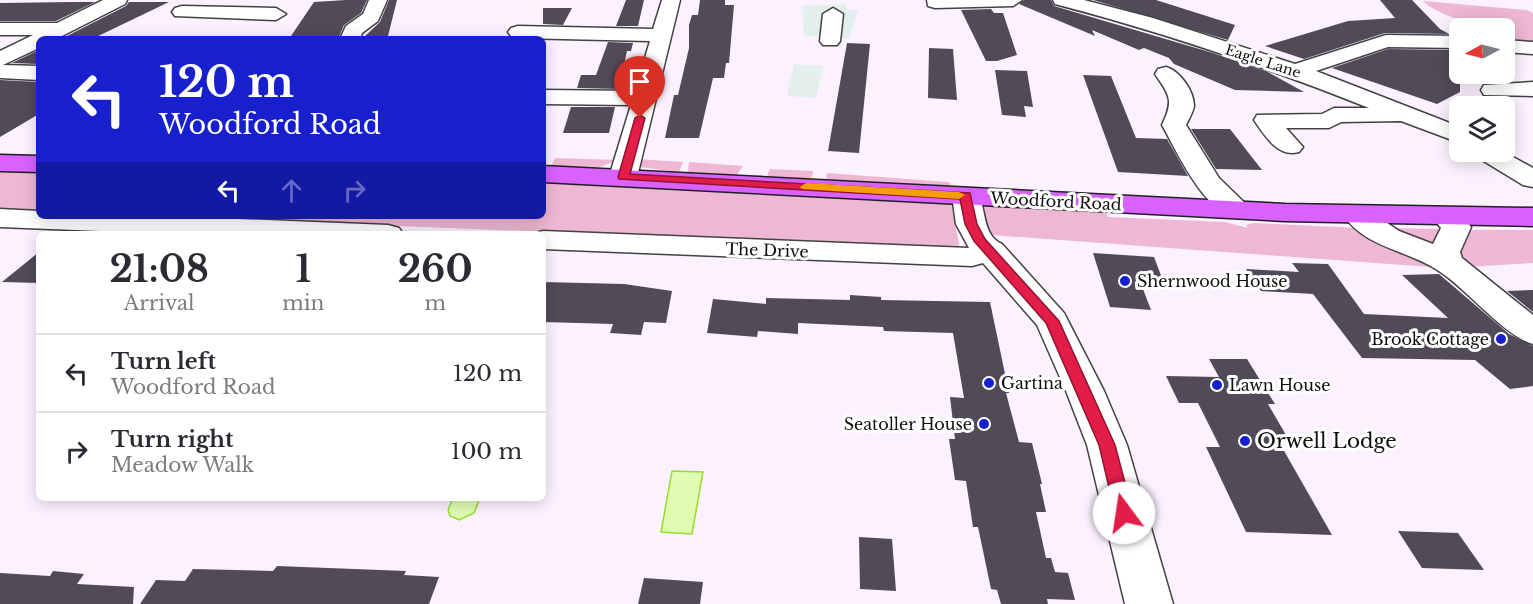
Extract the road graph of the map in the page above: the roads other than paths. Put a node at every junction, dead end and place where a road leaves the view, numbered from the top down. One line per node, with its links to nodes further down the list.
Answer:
1 (118, 0): 11 (street)
2 (378, 0): 16 (street)
3 (671, 0): 14 (street)
4 (1013, 0): 6 (street)
5 (1062, 0): 24 (street, Eagle Lane)
6 (935, 2)
7 (280, 5): 8 (street); 13 (street)
8 (182, 12)
9 (833, 14): 17 (street)
10 (0, 29): 11 (street)
11 (61, 29): 15 (street)
12 (518, 32): 14 (street)
13 (264, 33)
14 (662, 35): 30 (street)
15 (46, 36)
16 (351, 36)
17 (830, 40)
18 (36, 41): 22 (street)
19 (1449, 42): 24 (street)
20 (1515, 47): 21 (street)
21 (1533, 48)
22 (0, 59)
23 (0, 71): 25 (street)
24 (1295, 71): 31 (street, Eagle Lane)
25 (36, 73)
26 (1167, 74): 43 (street)
27 (1533, 89): 28 (street)
28 (1492, 90)
29 (546, 97): 30 (street)
30 (645, 98): 40 (street)
31 (1417, 118): 32 (street, Eagle Lane); 33 (street)
32 (1449, 131)
33 (1290, 147)
34 (1515, 153): 35 (street)
35 (1533, 153)
36 (1504, 162): 41 (street)
37 (0, 163): 38 (main road)
38 (36, 164)
39 (546, 174): 40 (main road, Woodford Road)
40 (623, 177): 42 (main road, Woodford Road)
41 (1533, 178)
42 (966, 196): 43 (main road, Woodford Road); 50 (street)
43 (1238, 210): 44 (main road, Woodford Road)
44 (1358, 216): 45 (main road, Woodford Road); 51 (street)
45 (1446, 217): 46 (main road, Woodford Road); 51 (street)
46 (1533, 217)
47 (0, 218): 48 (street)
48 (315, 231)
49 (546, 240): 50 (street, The Drive)
50 (991, 250): 53 (street)
51 (1447, 262): 52 (street)
52 (1533, 333)
53 (1149, 604)

